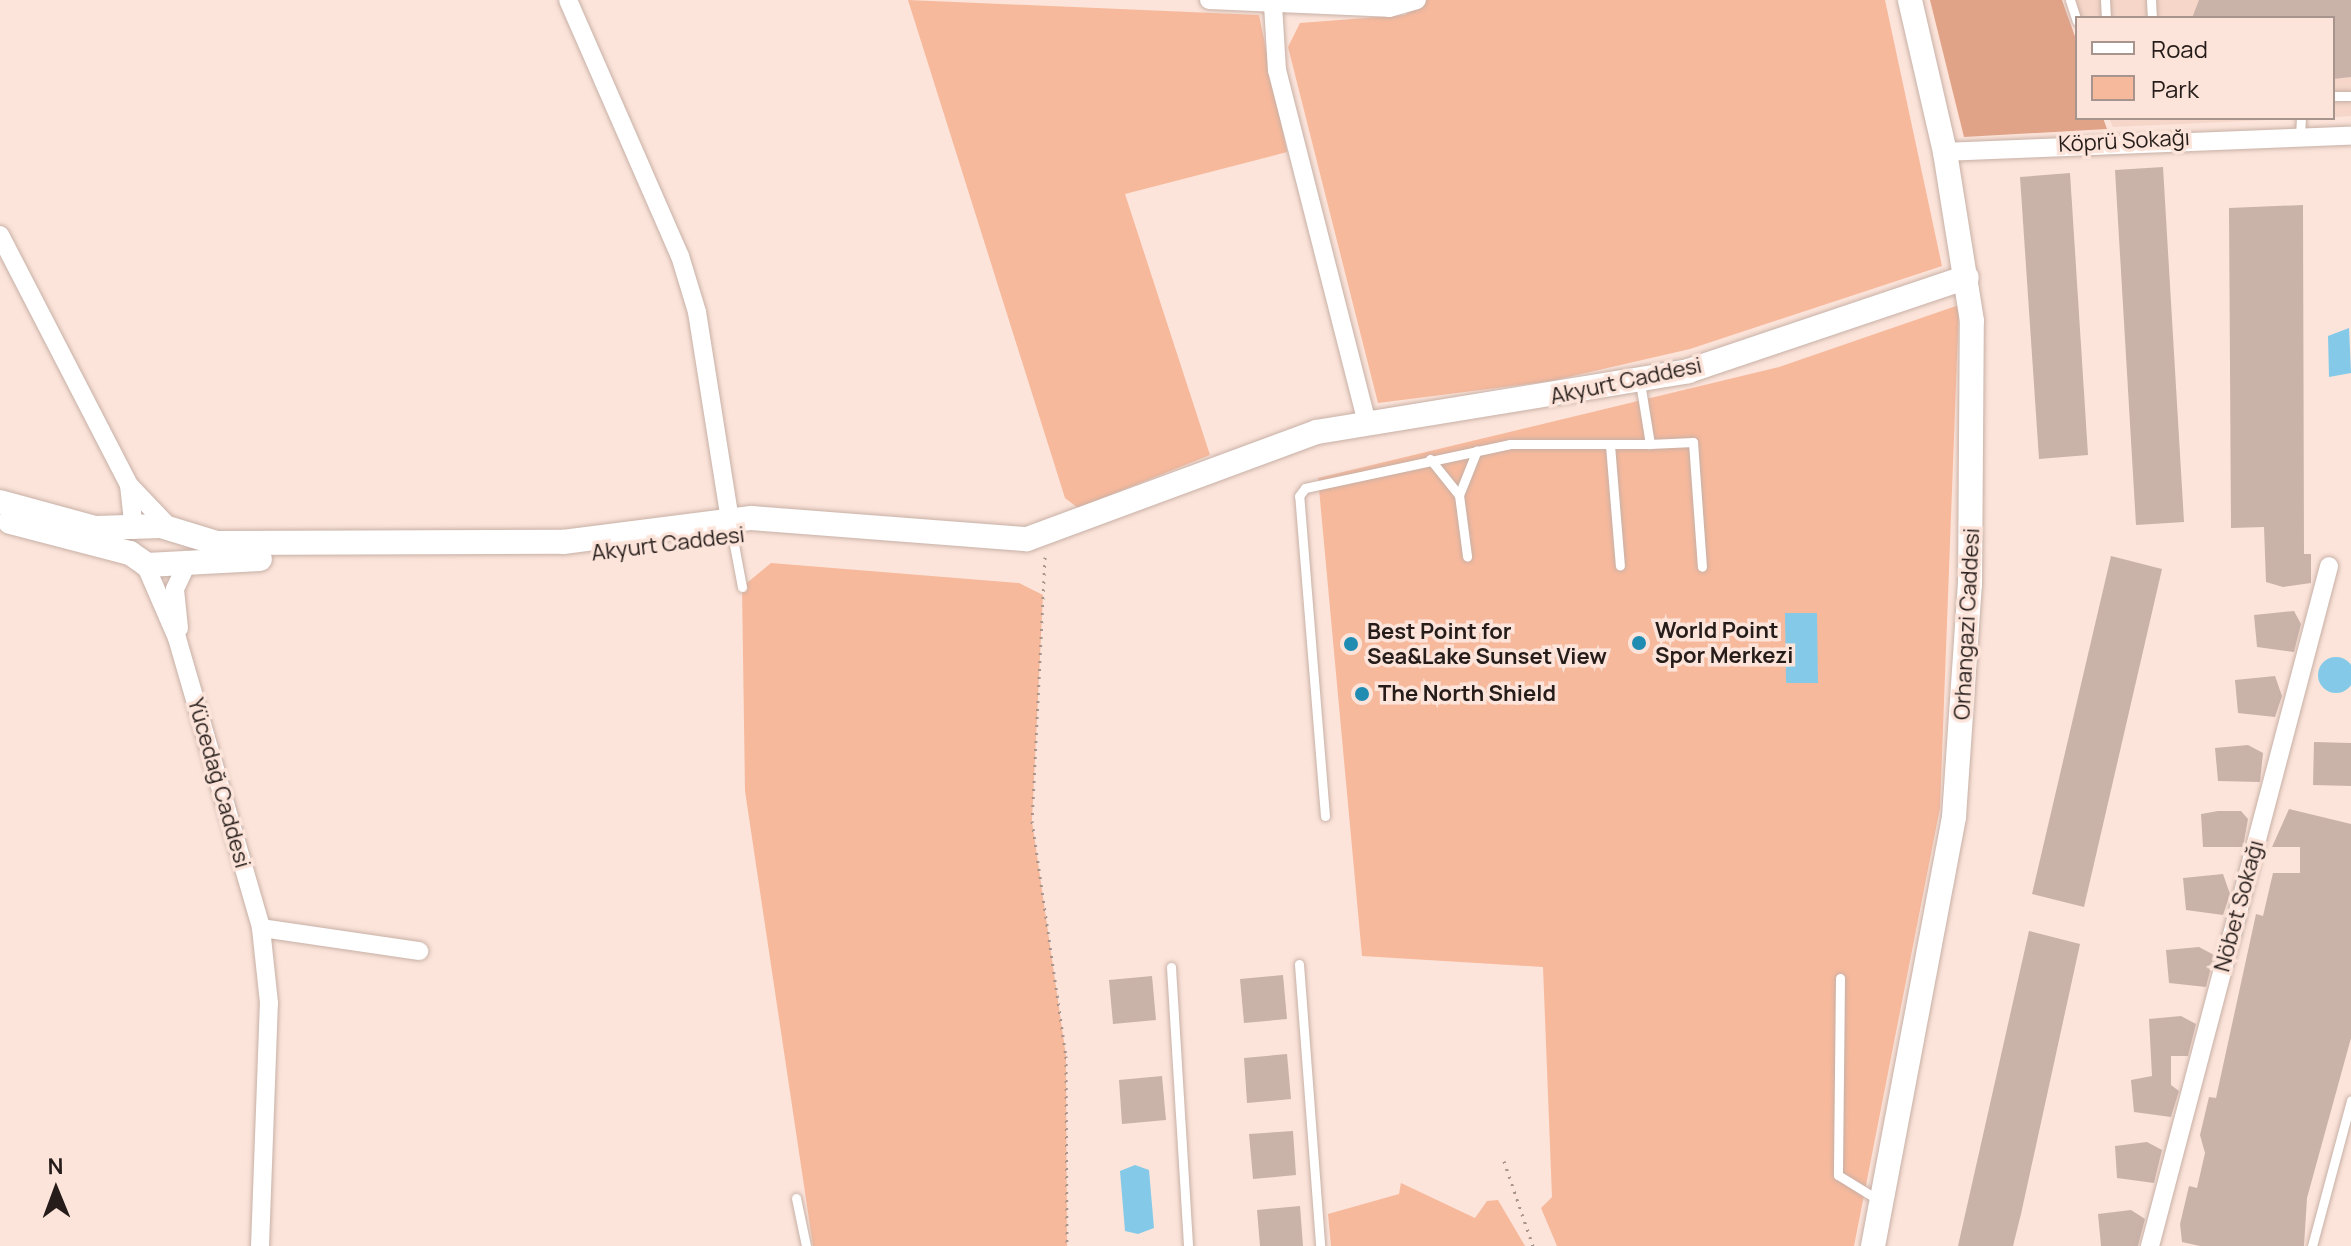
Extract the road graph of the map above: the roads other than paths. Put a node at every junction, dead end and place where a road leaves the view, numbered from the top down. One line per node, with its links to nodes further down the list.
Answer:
1 (568, 0): 21 (street)
2 (1209, 0): 5 (street)
3 (1417, 0): 5 (street)
4 (1910, 0): 8 (street, Orhangazi Caddesi)
5 (1273, 5): 12 (street)
6 (2300, 127): 7 (street, Köprü Sokağı); 8 (street, Köprü Sokağı)
7 (2351, 136)
8 (1945, 152): 10 (street, Orhangazi Caddesi)
9 (0, 235): 17 (street)
10 (1967, 277): 11 (street, Akyurt Caddesi); 39 (street, Orhangazi Caddesi)
11 (1639, 380): 12 (street, Akyurt Caddesi); 13 (lane)
12 (1368, 426): 21 (street, Akyurt Caddesi); 21 (street, Akyurt Caddesi)
13 (1650, 444): 14 (lane); 28 (lane)
14 (1610, 445): 15 (lane); 26 (lane)
15 (1477, 450): 16 (lane); 18 (lane)
16 (1430, 459): 18 (lane); 31 (lane)
17 (129, 485): 22 (street); 23 (street)
18 (1459, 495): 24 (lane)
19 (0, 502): 23 (street, Akyurt Caddesi)
20 (0, 519): 23 (street, Akyurt Caddesi)
21 (731, 527): 22 (street, Akyurt Caddesi); 25 (street, Akyurt Caddesi); 29 (lane)
22 (181, 533): 23 (street, Akyurt Caddesi); 25 (street)
23 (136, 549): 25 (street, Akyurt Caddesi); 30 (street)
24 (1467, 556)
25 (186, 565): 30 (street)
26 (1620, 566)
27 (2329, 566): 45 (street, Nöbet Sokağı)
28 (1702, 567)
29 (742, 587)
30 (177, 638): 32 (street, Yücedağ Caddesi)
31 (1325, 816)
32 (261, 928): 33 (street); 40 (street, Yücedağ Caddesi)
33 (419, 951)
34 (1299, 964): 43 (lane)
35 (1171, 967): 42 (lane)
36 (1840, 978): 39 (lane)
37 (2351, 1100): 46 (lane)
38 (796, 1198): 41 (lane)
39 (1877, 1199): 44 (street, Orhangazi Caddesi)
40 (260, 1246)
41 (806, 1246)
42 (1188, 1246)
43 (1320, 1246)
44 (1873, 1246)
45 (2150, 1246)
46 (2312, 1246)

